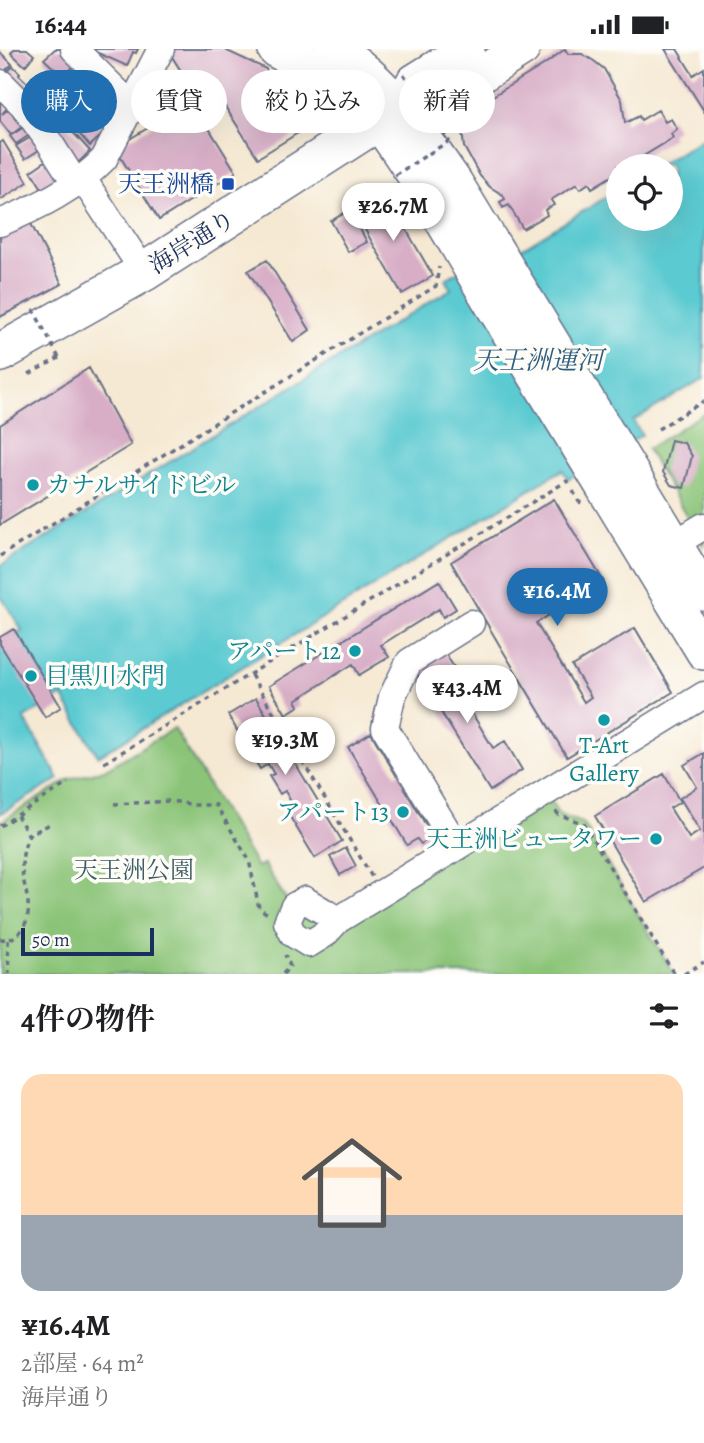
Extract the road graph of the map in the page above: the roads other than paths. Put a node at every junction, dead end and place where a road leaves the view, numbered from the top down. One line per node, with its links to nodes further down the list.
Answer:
1 (74, 49): 9 (street)
2 (161, 49): 7 (street)
3 (277, 49): 11 (highway)
4 (333, 49): 11 (highway)
5 (467, 49): 11 (main road)
6 (522, 49): 11 (main road)
7 (151, 70)
8 (1, 83): 12 (street)
9 (131, 105)
10 (131, 111): 12 (street)
11 (389, 115): 14 (highway, 海岸通り); 16 (main road)
12 (79, 182): 13 (street); 14 (street)
13 (0, 223)
14 (144, 272): 15 (highway, 海岸通り)
15 (15, 364)
16 (603, 479): 18 (main road); 21 (main road)
17 (704, 526): 18 (street)
18 (674, 544): 19 (main road)
19 (700, 580)
20 (471, 623): 23 (street)
21 (704, 652)
22 (704, 695): 23 (street)
23 (457, 847): 24 (street)
24 (338, 920): 24 (street)

